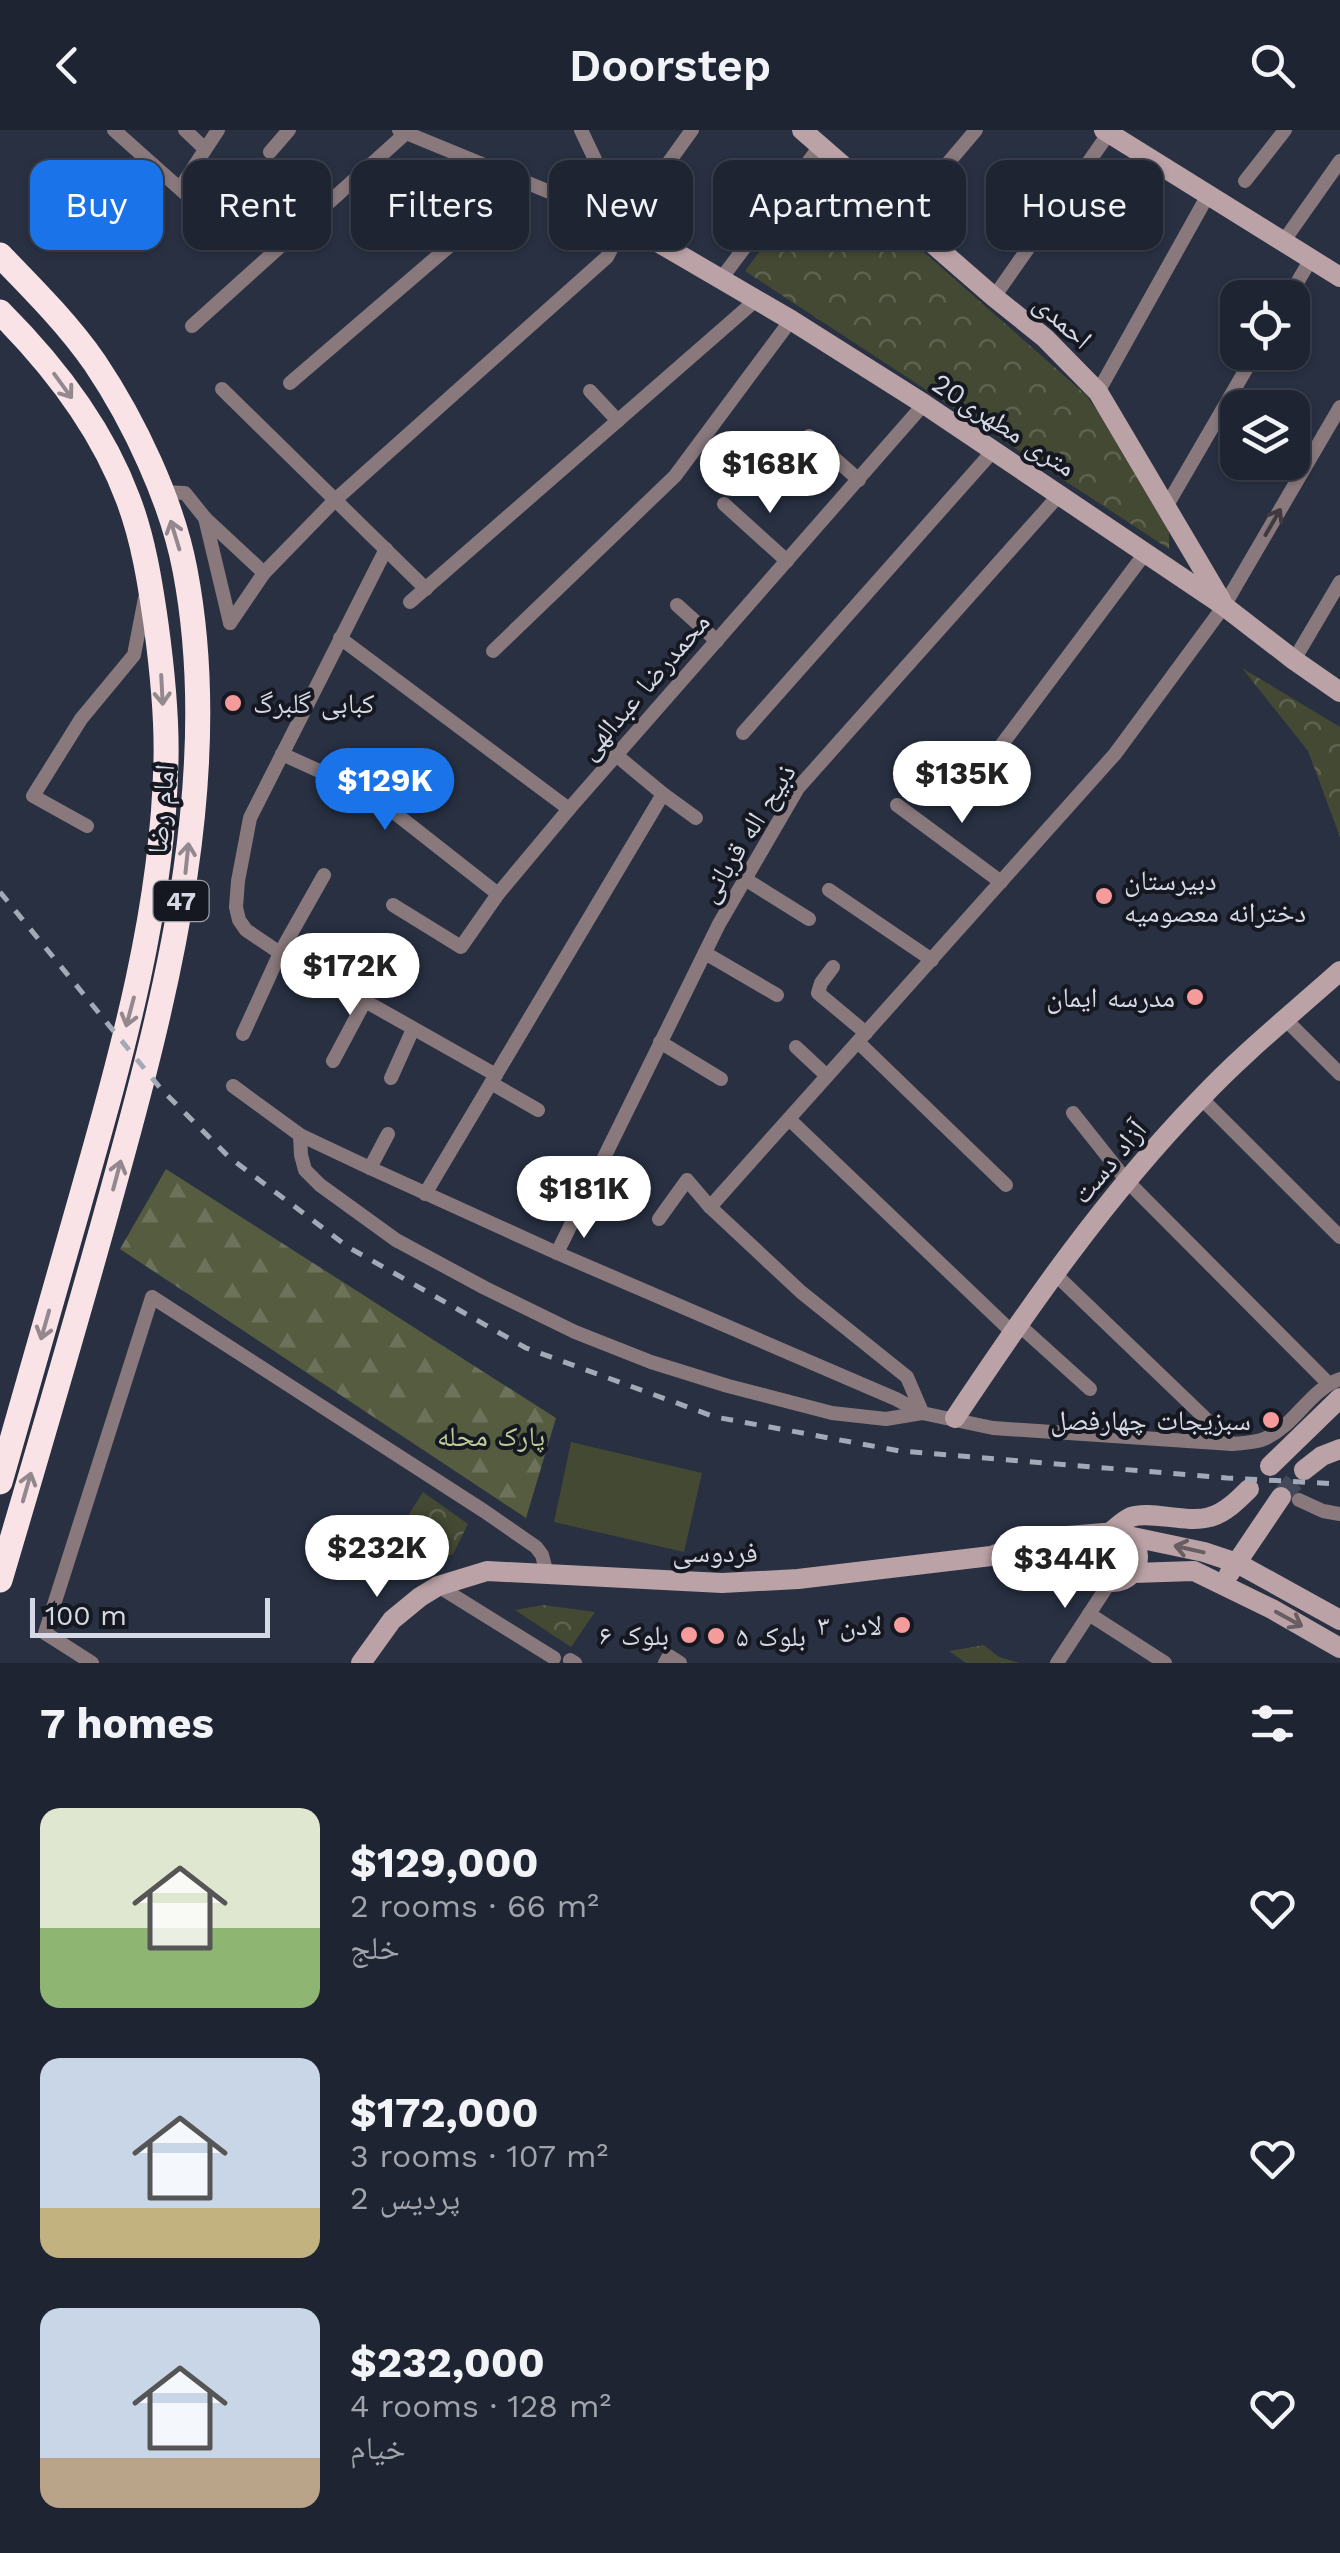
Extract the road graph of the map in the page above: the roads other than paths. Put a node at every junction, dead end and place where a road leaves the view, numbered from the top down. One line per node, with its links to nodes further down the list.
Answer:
1 (114, 130): 15 (street)
2 (185, 130): 13 (street)
3 (218, 130): 13 (street)
4 (288, 130): 14 (street)
5 (581, 130): 17 (street)
6 (692, 130): 18 (street)
7 (802, 130): 12 (street, احمدی)
8 (976, 130): 20 (street)
9 (1285, 130): 23 (street)
10 (1108, 131): 26 (street); 37 (street)
11 (402, 132): 16 (street); 41 (street)
12 (820, 146): 19 (street, احمدی); 35 (street)
13 (205, 149): 24 (street)
14 (270, 152)
15 (147, 160)
16 (470, 160)
17 (595, 160)
18 (670, 160)
19 (837, 160)
20 (951, 160)
21 (1340, 161): 27 (street)
22 (163, 174): 24 (street)
23 (1245, 182)
24 (180, 188): 25 (street)
25 (183, 191)
26 (1208, 195): 27 (street); 46 (street)
27 (1284, 242): 33 (street)
28 (445, 250): 43 (street)
29 (611, 250): 55 (street)
30 (671, 250): 35 (street, 20متری مطهری)
31 (941, 250): 37 (street, احمدی)
32 (0, 255): 53 (highway, امام رضا / 47)
33 (1310, 259): 34 (street); 36 (street)
34 (1340, 277)
35 (721, 279): 38 (street, 20متری مطهری)
36 (1298, 280)
37 (994, 297): 46 (street, احمدی)
38 (756, 300): 40 (street, 20متری مطهری); 49 (street)
39 (0, 312): 63 (highway, امام رضا / 47, one-way to 63)
40 (791, 320): 47 (street, 20متری مطهری); 71 (street)
41 (192, 326)
42 (1246, 370): 57 (street)
43 (290, 383)
44 (222, 389): 55 (street)
45 (590, 392): 49 (street)
46 (1098, 392): 57 (street, احمدی)
47 (924, 404): 51 (street, 20متری مطهری); 52 (street, محمدرضا عبدالهی)
48 (1340, 406): 68 (street, one-way to 48)
49 (618, 421): 65 (street)
50 (809, 436): 52 (street)
51 (993, 451): 54 (street, 20متری مطهری); 74 (street)
52 (859, 480): 61 (street, محمدرضا عبدالهی)
53 (162, 492): 58 (street); 144 (highway, امام رضا / 47, one-way to 53)
54 (1060, 494): 60 (street, 20متری مطهری); 84 (street, ذبیح اله قربانی)
55 (336, 500): 59 (street); 62 (street)
56 (724, 504): 61 (street)
57 (1166, 507): 68 (street, احمدی)
58 (205, 518): 62 (street); 62 (street)
59 (386, 549): 65 (street); 69 (street)
60 (1146, 552): 68 (street, 20متری مطهری); 77 (street)
61 (787, 560): 70 (street, محمدرضا عبدالهی)
62 (264, 573)
63 (149, 578): 82 (street); 134 (highway, امام رضا / 47, one-way to 134)
64 (1340, 582): 72 (street)
65 (426, 589): 66 (street)
66 (410, 602)
67 (678, 604): 70 (street)
68 (1224, 606): 72 (street, 20متری مطهری); 85 (street)
69 (340, 638): 75 (street); 80 (street)
70 (717, 641): 76 (street, محمدرضا عبدالهی)
71 (492, 651)
72 (1294, 660): 73 (street, 20متری مطهری)
73 (1340, 692)
74 (744, 733)
75 (282, 754): 87 (street); 90 (street)
76 (616, 755): 78 (street); 80 (street, محمدرضا عبدالهی)
77 (976, 779)
78 (663, 794): 81 (street); 107 (street)
79 (896, 805): 85 (street)
80 (569, 809): 87 (street, محمدرضا عبدالهی)
81 (696, 818)
82 (86, 826)
83 (324, 875): 90 (street)
84 (745, 879): 89 (street); 91 (street, ذبیح اله قربانی)
85 (1001, 882): 92 (street)
86 (829, 890): 92 (street)
87 (498, 894): 88 (street, محمدرضا عبدالهی)
88 (393, 905)
89 (810, 919)
90 (280, 953): 96 (street); 99 (street)
91 (705, 953): 95 (street); 101 (street, ذبیح اله قربانی)
92 (932, 960): 100 (street)
93 (833, 967): 100 (street)
94 (1340, 970): 97 (street, آزاد دست)
95 (777, 995)
96 (365, 1001): 98 (street); 103 (street)
97 (1286, 1020): 104 (street); 110 (street, آزاد دست)
98 (414, 1029): 106 (street); 107 (street)
99 (243, 1034)
100 (862, 1038): 105 (street); 118 (street)
101 (660, 1042): 108 (street); 123 (street, ذبیح اله قربانی)
102 (796, 1047): 105 (street)
103 (333, 1061)
104 (1340, 1074)
105 (827, 1076): 113 (street)
106 (390, 1078)
107 (493, 1079): 111 (street); 119 (street)
108 (722, 1079)
109 (233, 1086): 115 (street)
110 (1201, 1098): 117 (street, آزاد دست); 122 (street)
111 (538, 1110)
112 (1074, 1113): 117 (street)
113 (789, 1119): 120 (street); 125 (street)
114 (388, 1134): 116 (street)
115 (300, 1135): 116 (street); 128 (street)
116 (370, 1168): 119 (street)
117 (1127, 1181): 124 (street, آزاد دست); 126 (street)
118 (1006, 1185)
119 (425, 1194): 123 (street)
120 (710, 1207): 121 (street); 128 (street)
121 (660, 1219)
122 (1340, 1237)
123 (557, 1253): 128 (street)
124 (1054, 1273): 125 (street, آزاد دست); 130 (street)
125 (1015, 1328): 127 (street); 129 (street, آزاد دست)
126 (1336, 1387): 130 (street); 132 (street)
127 (1090, 1389)
128 (922, 1413): 129 (street)
129 (954, 1418): 130 (street)
130 (1232, 1444)
131 (1340, 1449): 133 (street)
132 (1270, 1466)
133 (1304, 1470)
134 (0, 1482)
135 (1249, 1489): 138 (street)
136 (1290, 1499): 137 (street); 139 (street)
137 (1340, 1514)
138 (1115, 1533): 139 (street, فردوسی, one-way to 138); 140 (street, فردوسی); 141 (street); 142 (street)
139 (1242, 1555): 146 (street); 149 (street, فردوسی)
140 (991, 1556): 141 (street, فردوسی); 143 (street, فردوسی)
141 (1090, 1568): 145 (street)
142 (1132, 1573): 145 (street); 146 (street)
143 (547, 1574): 147 (street, فردوسی); 152 (street)
144 (0, 1580)
145 (1110, 1582): 148 (street)
146 (1222, 1583): 150 (street, one-way to 150)
147 (438, 1586): 151 (street); 153 (street, فردوسی)
148 (1089, 1614): 156 (street); 157 (street)
149 (1340, 1620)
150 (1340, 1648)
151 (554, 1658)
152 (92, 1663)
153 (361, 1663)
154 (665, 1663): 155 (street)
155 (680, 1663)
156 (1058, 1663)
157 (1165, 1663)

